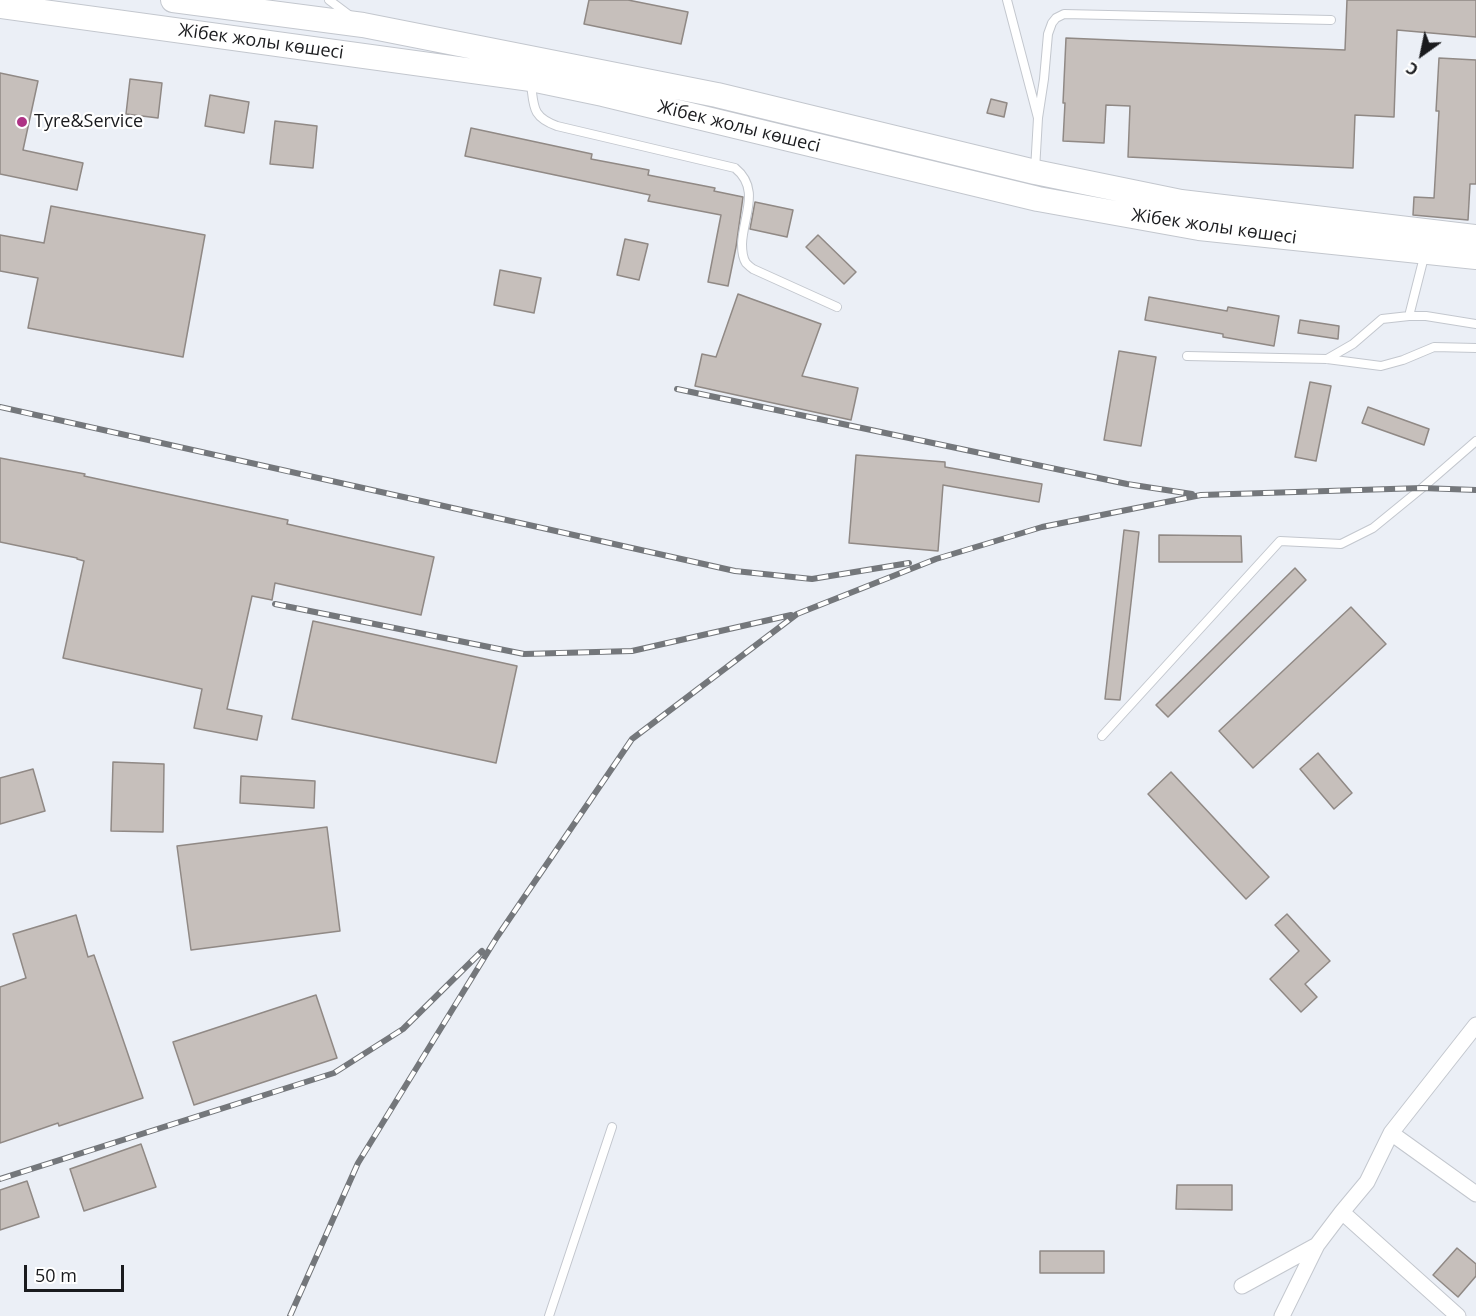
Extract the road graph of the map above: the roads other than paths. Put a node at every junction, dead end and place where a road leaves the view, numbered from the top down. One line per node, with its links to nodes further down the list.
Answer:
1 (329, 0): 6 (lane)
2 (1007, 0): 8 (lane)
3 (189, 1): 6 (main road, Жібек жолы көшесі)
4 (0, 6): 7 (main road, Жібек жолы көшесі)
5 (1331, 20): 8 (lane)
6 (363, 25): 9 (main road, Жібек жолы көшесі)
7 (531, 79): 11 (main road, Жібек жолы көшесі); 13 (lane)
8 (1038, 118): 9 (lane)
9 (1035, 172): 10 (main road, Жібек жолы көшесі)
10 (1476, 237)
11 (1425, 252): 12 (main road, Жібек жолы көшесі); 14 (lane)
12 (1476, 257)
13 (837, 307)
14 (1409, 316): 15 (lane); 18 (lane)
15 (1476, 324)
16 (1476, 348): 18 (lane)
17 (1187, 356): 18 (lane)
18 (1328, 359)
19 (1476, 441): 20 (lane)
20 (1102, 736)
21 (1476, 1025): 23 (street)
22 (612, 1126): 28 (lane)
23 (1391, 1133): 24 (street); 25 (street)
24 (1476, 1194)
25 (1342, 1212): 26 (street); 30 (street)
26 (1317, 1245): 27 (street); 29 (street)
27 (1242, 1286)
28 (549, 1316)
29 (1282, 1316)
30 (1458, 1316)

